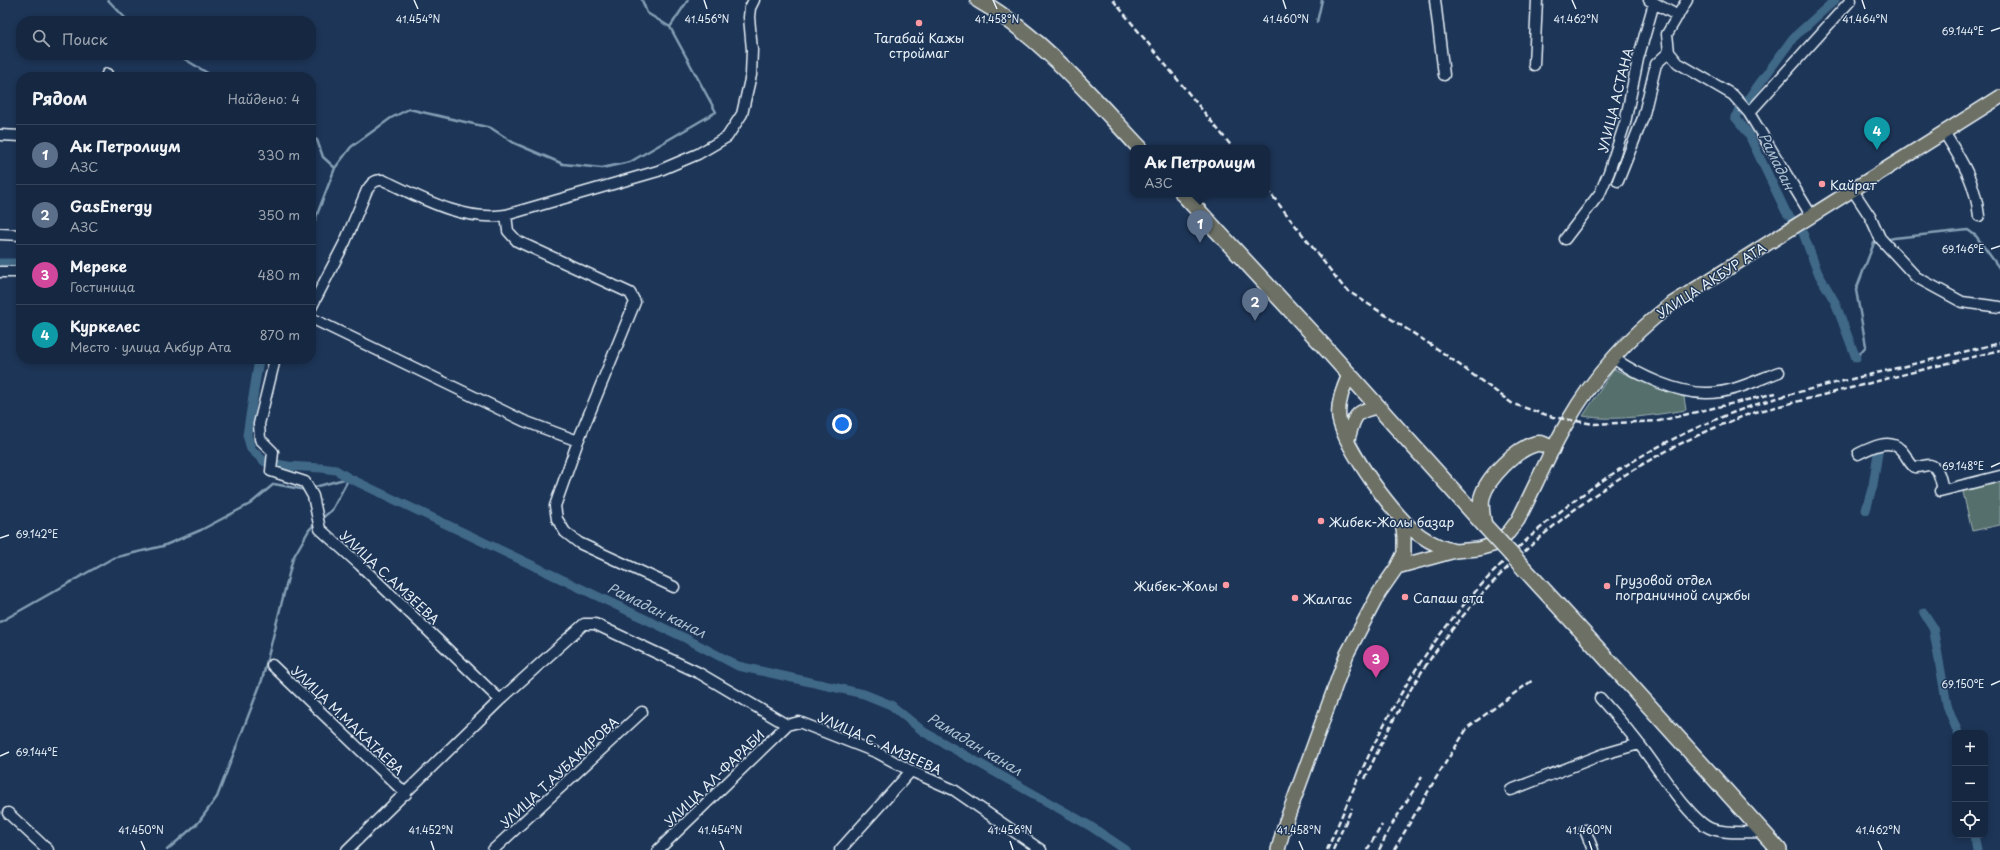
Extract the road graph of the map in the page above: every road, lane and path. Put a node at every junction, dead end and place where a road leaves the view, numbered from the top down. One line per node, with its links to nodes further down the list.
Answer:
1 (754, 0): 21 (street)
2 (978, 0): 17 (highway)
3 (1435, 0): 11 (street)
4 (1537, 0): 10 (street)
5 (1687, 0): 8 (street)
6 (1852, 0): 13 (street)
7 (1651, 1): 8 (street, УЛИЦА АСТАНА); 26 (street, УЛИЦА АСТАНА)
8 (1678, 16): 9 (street)
9 (1669, 52): 13 (street); 18 (street, УЛИЦА АСТАНА)
10 (1534, 65)
11 (1444, 75)
12 (2000, 97): 14 (main road, УЛИЦА АКБУР АТА)
13 (1749, 113): 22 (street)
14 (1944, 132): 19 (main road, УЛИЦА АКБУР АТА); 23 (street)
15 (0, 135): 16 (street)
16 (16, 136)
17 (1137, 145)
18 (1618, 181)
19 (1852, 190): 22 (main road, УЛИЦА АКБУР АТА); 30 (street)
20 (1186, 197): 35 (highway)
21 (506, 215): 29 (street); 38 (street)
22 (1811, 215): 32 (main road, УЛИЦА АКБУР АТА)
23 (1979, 216)
24 (0, 234): 25 (street)
25 (16, 235)
26 (1565, 239)
27 (0, 272): 28 (street)
28 (16, 272)
29 (316, 298)
30 (2000, 307)
31 (316, 320): 38 (street)
32 (1613, 358): 34 (street); 39 (main road, УЛИЦА АКБУР АТА)
33 (274, 364): 49 (street, УЛИЦА С.АМЗЕЕВА)
34 (1779, 372)
35 (1349, 375): 36 (highway); 37 (main road)
36 (1377, 407): 37 (main road); 43 (highway)
37 (1348, 439): 42 (main road)
38 (578, 441): 46 (street)
39 (1552, 449): 43 (highway); 44 (main road, УЛИЦА АКБУР АТА)
40 (1858, 454): 41 (street)
41 (2000, 476)
42 (1402, 520): 44 (main road); 45 (main road)
43 (1484, 525): 58 (highway, bridge)
44 (1455, 551): 45 (main road)
45 (1397, 567): 65 (main road)
46 (674, 587)
47 (272, 665): 55 (street, УЛИЦА М.МАКАТАЕВА)
48 (1600, 698): 52 (street)
49 (500, 700): 51 (street, УЛИЦА С. АМЗЕЕВА); 55 (street, УЛИЦА М.МАКАТАЕВА)
50 (642, 712): 61 (street, УЛИЦА Т.АУБАКИРОВА)
51 (788, 725): 53 (street, УЛИЦА С. АМЗЕЕВА); 62 (street, УЛИЦА АЛ-ФАРАБИ)
52 (1639, 744): 54 (street); 58 (street)
53 (911, 772): 63 (street); 64 (street, УЛИЦА С. АМЗЕЕВА)
54 (1511, 790)
55 (406, 794): 60 (street, УЛИЦА М.МАКАТАЕВА)
56 (8, 813): 59 (street)
57 (1585, 830): 66 (street)
58 (1764, 832): 67 (highway)
59 (48, 850)
60 (347, 850)
61 (494, 850)
62 (658, 850)
63 (840, 850)
64 (1041, 850)
65 (1278, 850)
66 (1593, 850)
67 (1779, 850)

